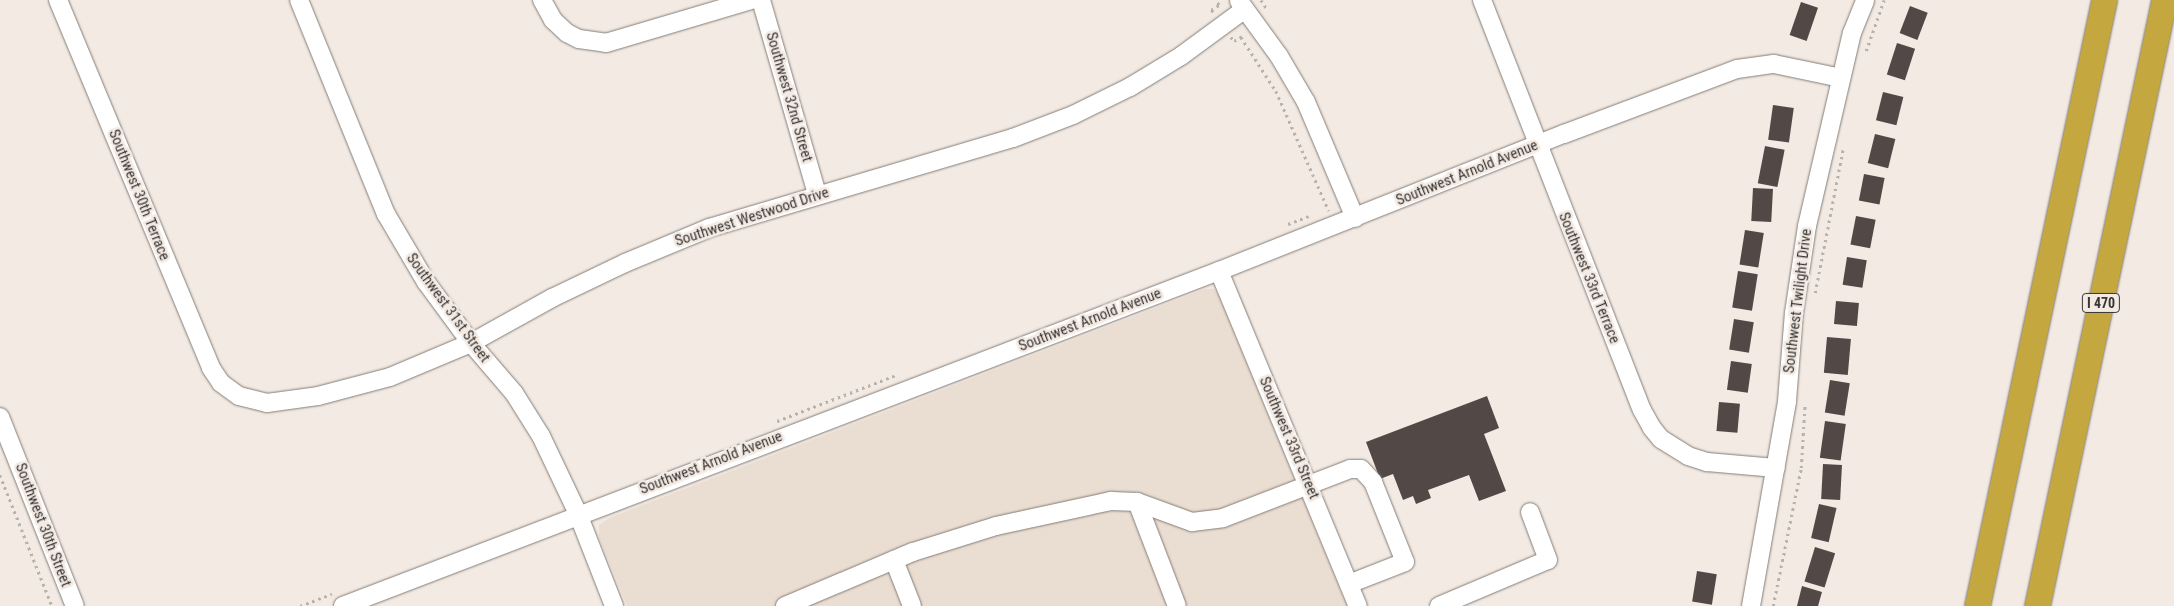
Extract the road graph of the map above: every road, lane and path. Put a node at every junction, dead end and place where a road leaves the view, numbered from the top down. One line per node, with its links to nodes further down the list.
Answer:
1 (58, 0): 23 (street, Southwest 30th Terrace)
2 (298, 0): 22 (street, Southwest 31st Street)
3 (542, 0): 4 (street)
4 (751, 0)
5 (761, 0): 17 (street, Southwest 32nd Street)
6 (1482, 0): 16 (street, Southwest 33rd Terrace)
7 (1865, 0): 14 (street, Southwest Twilight Drive)
8 (1884, 0): 13 (path)
9 (2104, 0): 45 (highway)
10 (2164, 0): 46 (highway, I 470)
11 (1241, 5): 17 (street, Southwest Westwood Drive); 19 (street)
12 (1240, 37): 18 (path)
13 (1864, 56)
14 (1841, 78): 16 (street, Southwest Arnold Avenue); 26 (street, Southwest Twilight Drive)
15 (1845, 142): 21 (path)
16 (1537, 145): 19 (street, Southwest Arnold Avenue); 26 (street, Southwest 33rd Terrace)
17 (817, 194): 22 (street, Southwest Westwood Drive)
18 (1328, 211)
19 (1356, 218): 20 (street, Southwest Arnold Avenue)
20 (1219, 271): 28 (street, Southwest 33rd Street); 31 (street, Southwest Arnold Avenue)
21 (1815, 294)
22 (471, 343): 23 (street, Southwest Westwood Drive); 31 (street, Southwest 31st Street)
23 (225, 387)
24 (1805, 400): 44 (path)
25 (0, 417): 35 (street, Southwest 30th Street)
26 (1776, 468): 43 (street, Southwest Twilight Drive)
27 (0, 476): 34 (path)
28 (1309, 486): 29 (street); 33 (street, Southwest 33rd Street); 33 (street)
29 (1137, 502): 32 (street); 40 (street)
30 (1530, 512): 42 (street)
31 (578, 514): 36 (street, Southwest Arnold Avenue); 37 (street, Southwest 31st Street)
32 (894, 560): 38 (street); 39 (street)
33 (1349, 584): 41 (street, Southwest 33rd Street)
34 (52, 606)
35 (74, 606)
36 (343, 606)
37 (614, 606)
38 (785, 606)
39 (912, 606)
40 (1177, 606)
41 (1358, 606)
42 (1439, 606)
43 (1751, 606)
44 (1773, 606)
45 (1977, 606)
46 (2037, 606)

